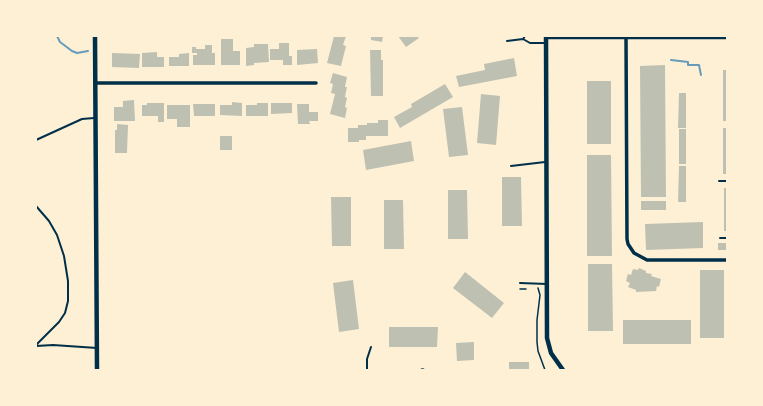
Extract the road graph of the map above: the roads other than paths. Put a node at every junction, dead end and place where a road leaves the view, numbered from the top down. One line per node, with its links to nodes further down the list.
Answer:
1 (95, 36): 9 (street)
2 (525, 36): 6 (lane)
3 (546, 37): 4 (street); 8 (street)
4 (626, 37): 5 (street); 20 (street)
5 (727, 37)
6 (523, 39): 7 (lane); 8 (lane)
7 (507, 41)
8 (546, 43): 13 (street)
9 (95, 83): 10 (street); 11 (street)
10 (316, 83)
11 (95, 118): 12 (lane); 25 (street)
12 (36, 140)
13 (546, 162): 14 (lane); 22 (street)
14 (511, 166)
15 (719, 181): 16 (lane)
16 (727, 181)
17 (36, 206): 23 (lane)
18 (720, 238): 19 (lane)
19 (727, 238)
20 (727, 260)
21 (520, 283): 22 (lane)
22 (547, 284): 28 (street)
23 (36, 346): 25 (lane)
24 (371, 347): 27 (lane)
25 (97, 348): 26 (street)
26 (97, 370)
27 (367, 370)
28 (564, 370)

